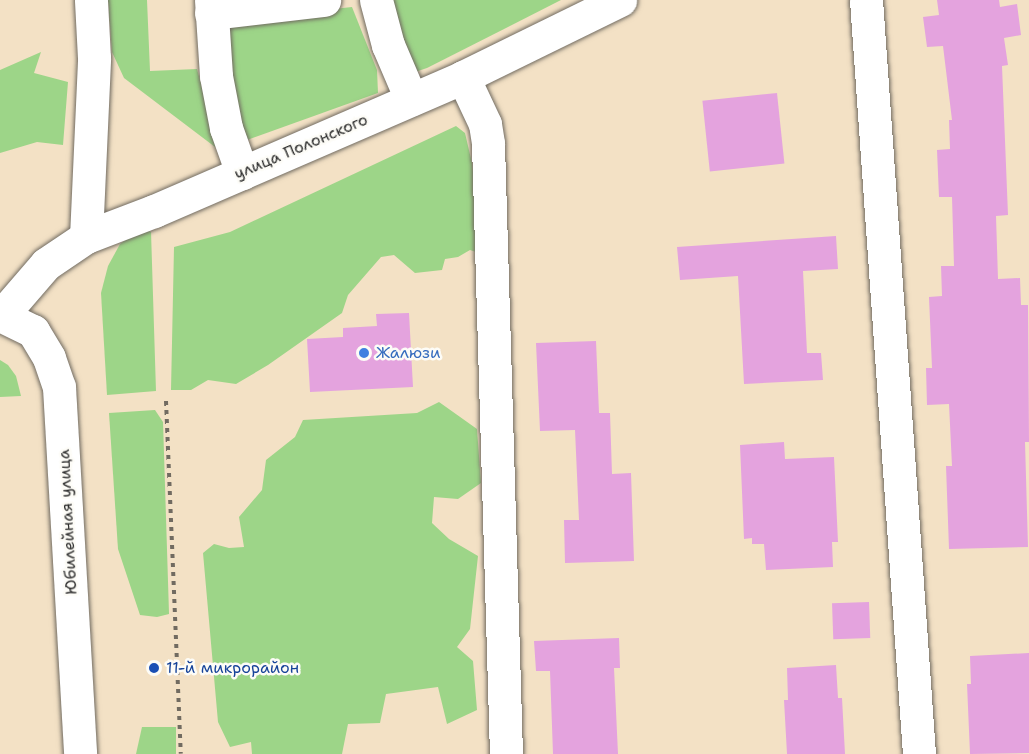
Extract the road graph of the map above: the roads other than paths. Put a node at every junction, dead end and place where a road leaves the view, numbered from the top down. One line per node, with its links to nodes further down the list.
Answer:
1 (91, 0): 10 (street)
2 (324, 0): 6 (street)
3 (376, 0): 8 (street)
4 (620, 0): 7 (street, улица Полонского)
5 (866, 0): 14 (street)
6 (211, 6): 9 (street)
7 (463, 77): 8 (street, улица Полонского); 13 (street)
8 (411, 99): 9 (street, улица Полонского)
9 (242, 173): 10 (street, улица Полонского)
10 (86, 237): 11 (street, улица Полонского)
11 (1, 315): 12 (street, Юбилейная улица)
12 (80, 754)
13 (506, 754)
14 (919, 754)

